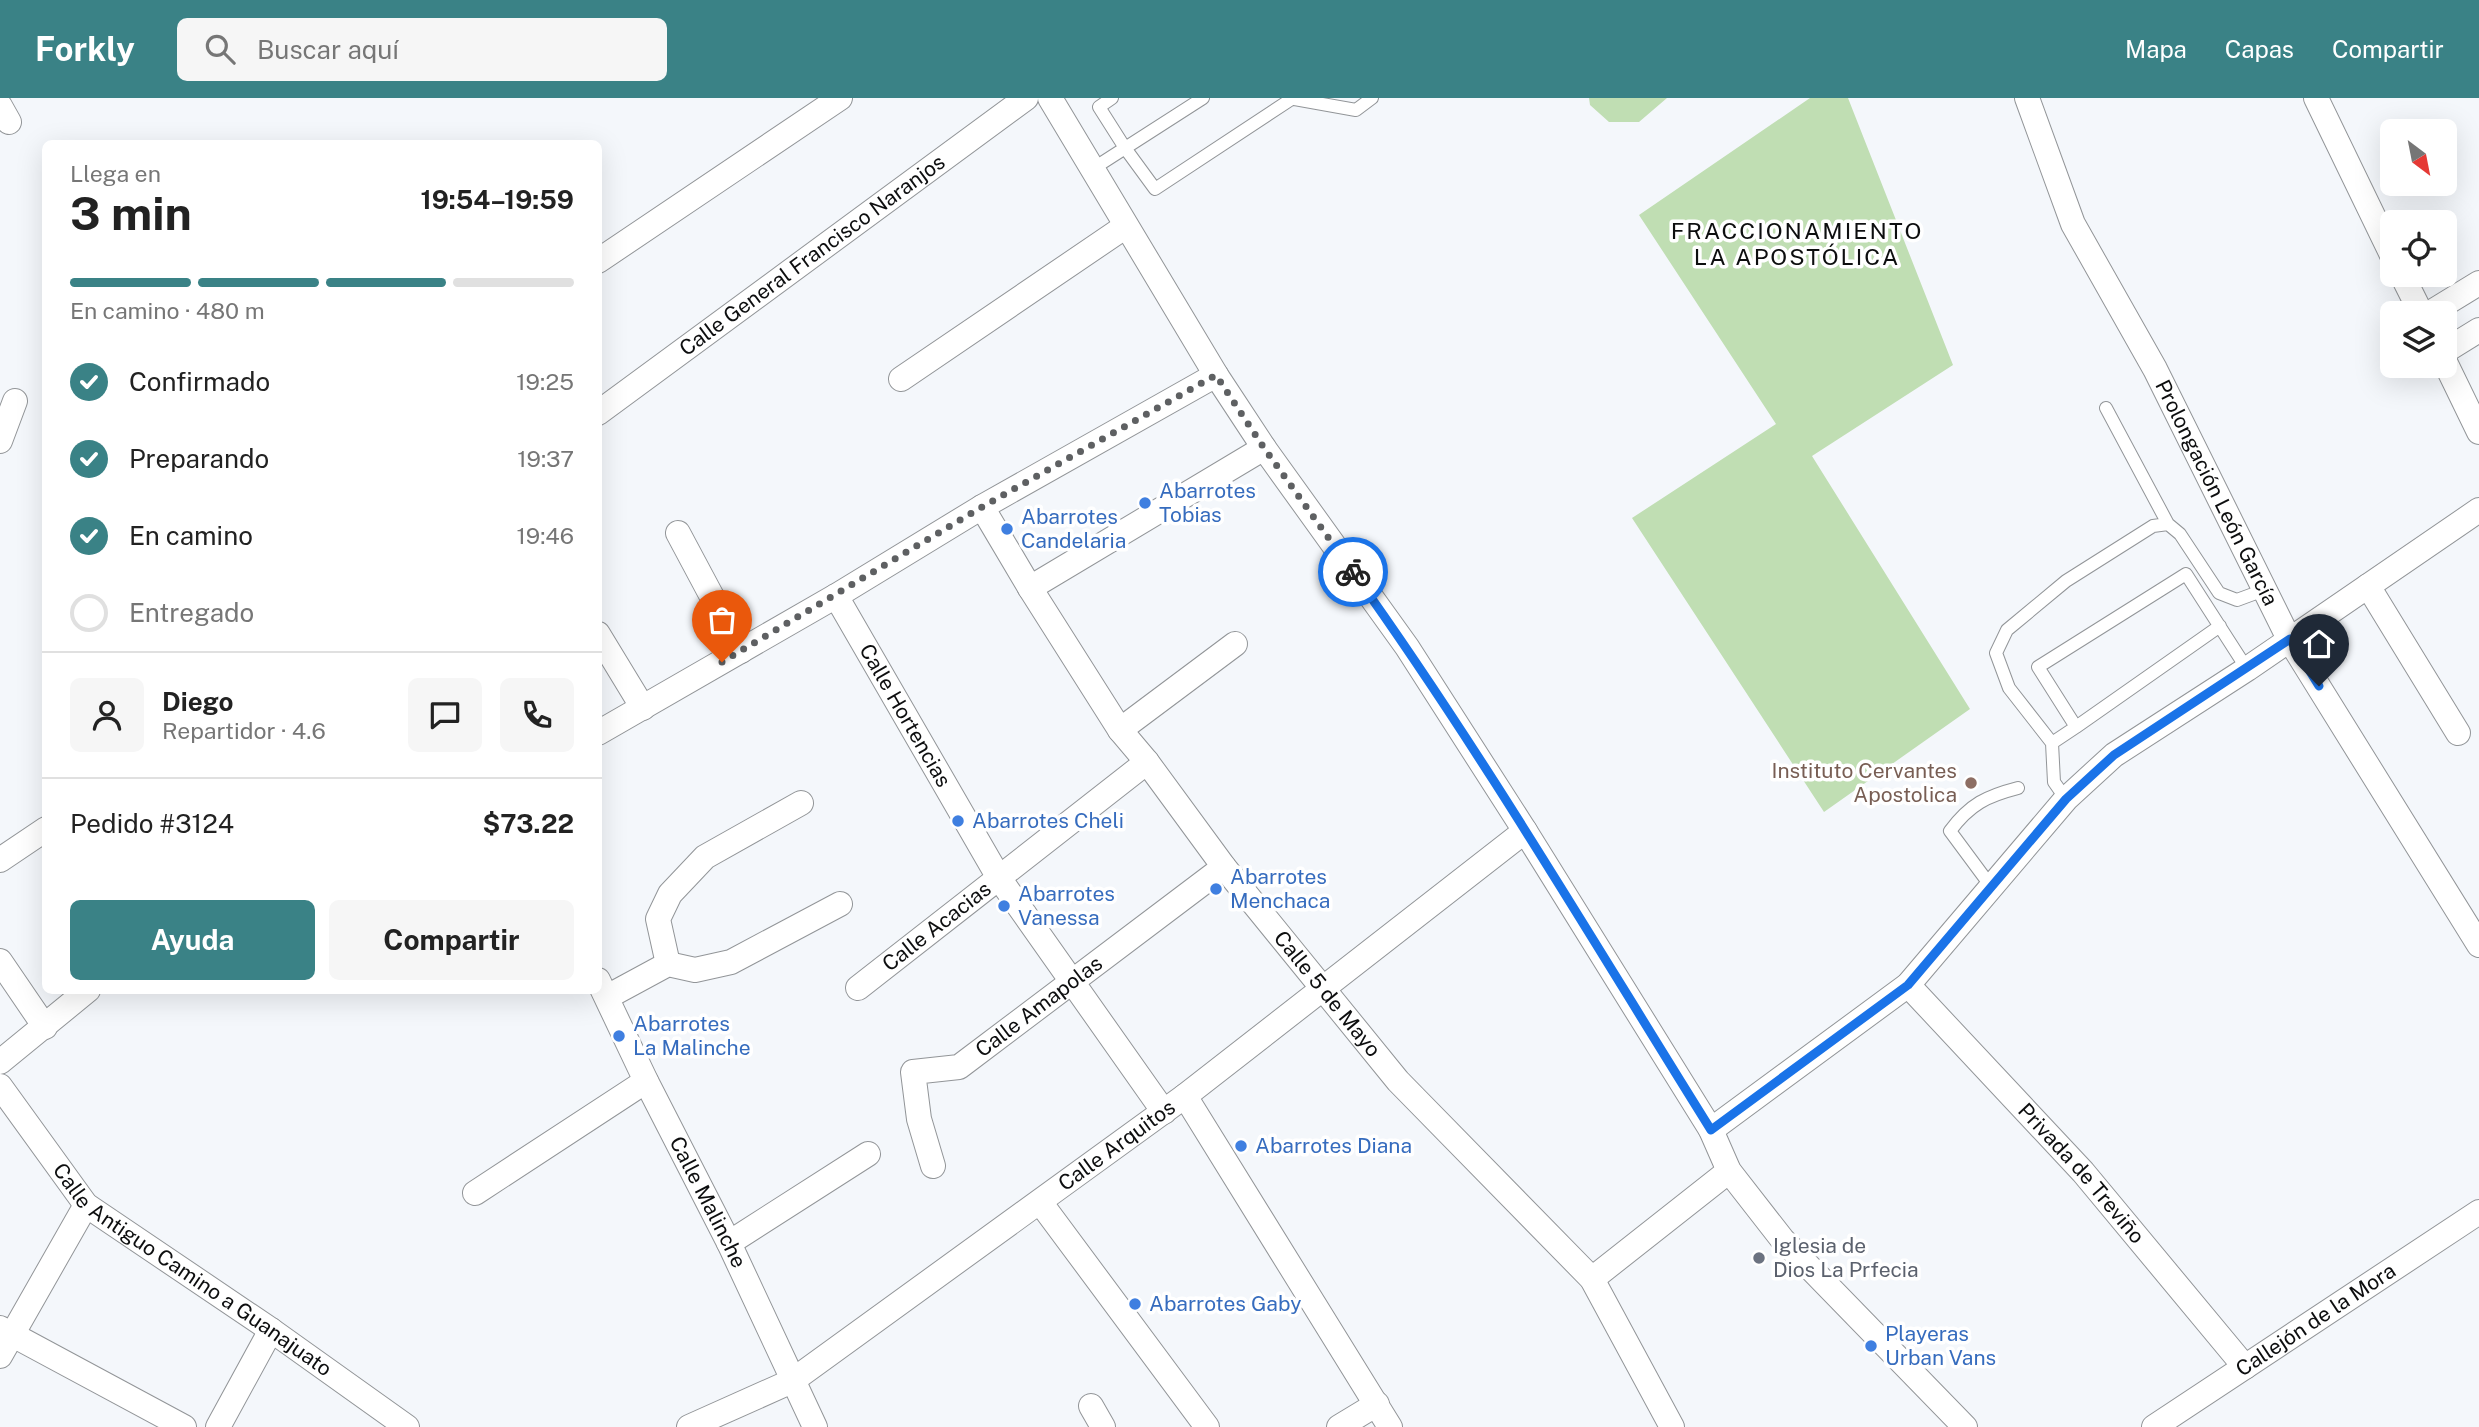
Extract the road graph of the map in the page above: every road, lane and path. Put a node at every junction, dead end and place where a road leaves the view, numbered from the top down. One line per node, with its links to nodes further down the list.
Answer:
1 (840, 98): 16 (street)
2 (1026, 98): 26 (street, Calle General Francisco Naranjos)
3 (1050, 98): 13 (street)
4 (1112, 98): 12 (lane)
5 (1203, 98): 12 (lane)
6 (1348, 98): 11 (lane)
7 (1372, 98): 11 (lane)
8 (2026, 98): 38 (street, Prolongación León García)
9 (2316, 98): 15 (street)
10 (1289, 99): 11 (lane); 12 (lane)
11 (1356, 110)
12 (1125, 148): 13 (lane)
13 (1094, 168): 14 (street)
14 (1126, 226): 21 (street); 23 (street)
15 (2380, 230)
16 (602, 258)
17 (2479, 283): 18 (street)
18 (2450, 301)
19 (2479, 330): 20 (street)
20 (2457, 344)
21 (1216, 375): 29 (street); 30 (street)
22 (2453, 378): 27 (street)
23 (901, 379)
24 (15, 401): 28 (street)
25 (2106, 408): 32 (lane)
26 (602, 410)
27 (2479, 430)
28 (0, 442)
29 (1264, 448): 37 (street); 57 (street)
30 (982, 507): 37 (street, Calle 5 de Mayo); 39 (street)
31 (2479, 510): 36 (street)
32 (2168, 524): 34 (lane); 51 (lane)
33 (678, 533): 44 (street)
34 (2201, 566): 35 (lane); 38 (lane)
35 (2186, 574): 40 (lane); 47 (lane)
36 (2368, 586): 41 (street); 50 (street)
37 (1030, 588): 48 (street, Calle 5 de Mayo)
38 (2264, 590): 41 (street, Prolongación León García)
39 (836, 596): 44 (street); 60 (street, Calle Hortencias)
40 (2220, 626): 45 (lane); 47 (lane)
41 (2290, 639): 45 (street); 63 (street, Prolongación León García)
42 (602, 641): 46 (street)
43 (1235, 644): 48 (street)
44 (741, 651): 46 (street)
45 (2247, 669): 54 (street)
46 (643, 708): 49 (street)
47 (2076, 727): 51 (lane)
48 (1120, 730): 52 (street, Calle 5 de Mayo)
49 (602, 731)
50 (2458, 733)
51 (2052, 743): 54 (lane)
52 (1147, 762): 59 (street, Calle 5 de Mayo); 60 (street, Calle Acacias)
53 (2018, 788): 61 (lane)
54 (2066, 799): 61 (street)
55 (801, 803): 65 (street)
56 (42, 831): 58 (street)
57 (1525, 831): 70 (street, Calle Arquitos); 78 (street)
58 (0, 860)
59 (1224, 867): 66 (street, Calle Amapolas); 70 (street, Calle 5 de Mayo)
60 (999, 878): 66 (street, Calle Hortencias); 69 (street, Calle Acacias)
61 (1990, 885): 67 (street)
62 (840, 904): 65 (street)
63 (2479, 945)
64 (0, 961): 72 (street)
65 (668, 964): 68 (street)
66 (1070, 982): 77 (street, Calle Hortencias); 80 (street, Calle Amapolas)
67 (1908, 985): 78 (street); 90 (street, Privada de Treviño)
68 (603, 988): 74 (street, Calle Malinche)
69 (858, 988)
70 (1323, 989): 76 (street, Calle Arquitos); 87 (street, Calle 5 de Mayo)
71 (83, 994): 72 (street)
72 (45, 1027): 73 (street)
73 (0, 1062)
74 (646, 1081): 82 (street); 86 (street, Calle Malinche)
75 (0, 1087): 84 (street, Calle Antiguo Camino a Guanajuato)
76 (1185, 1096): 77 (street, Calle Arquitos); 92 (street)
77 (1164, 1112): 83 (street, Calle Arquitos)
78 (1711, 1130): 81 (street)
79 (868, 1154): 86 (street)
80 (933, 1166)
81 (1729, 1171): 87 (street); 102 (street)
82 (475, 1193)
83 (1040, 1202): 91 (street, Calle Arquitos); 98 (street)
84 (86, 1205): 88 (street, Calle Antiguo Camino a Guanajuato); 89 (street)
85 (2479, 1212): 90 (street, Callejón de la Mora)
86 (729, 1243): 91 (street, Calle Malinche)
87 (1592, 1279): 101 (street, Calle 5 de Mayo)
88 (271, 1330): 94 (street); 95 (street, Calle Antiguo Camino a Guanajuato)
89 (4, 1339): 93 (street)
90 (2245, 1367): 103 (street, Callejón de la Mora)
91 (792, 1381): 96 (street, Calle Arquitos); 97 (street, Calle Malinche)
92 (1377, 1404): 99 (street); 100 (street)
93 (184, 1427)
94 (218, 1427)
95 (407, 1427)
96 (689, 1427)
97 (815, 1427)
98 (1207, 1427)
99 (1339, 1427)
100 (1390, 1427)
101 (1672, 1427)
102 (1965, 1427)
103 (2154, 1427)

